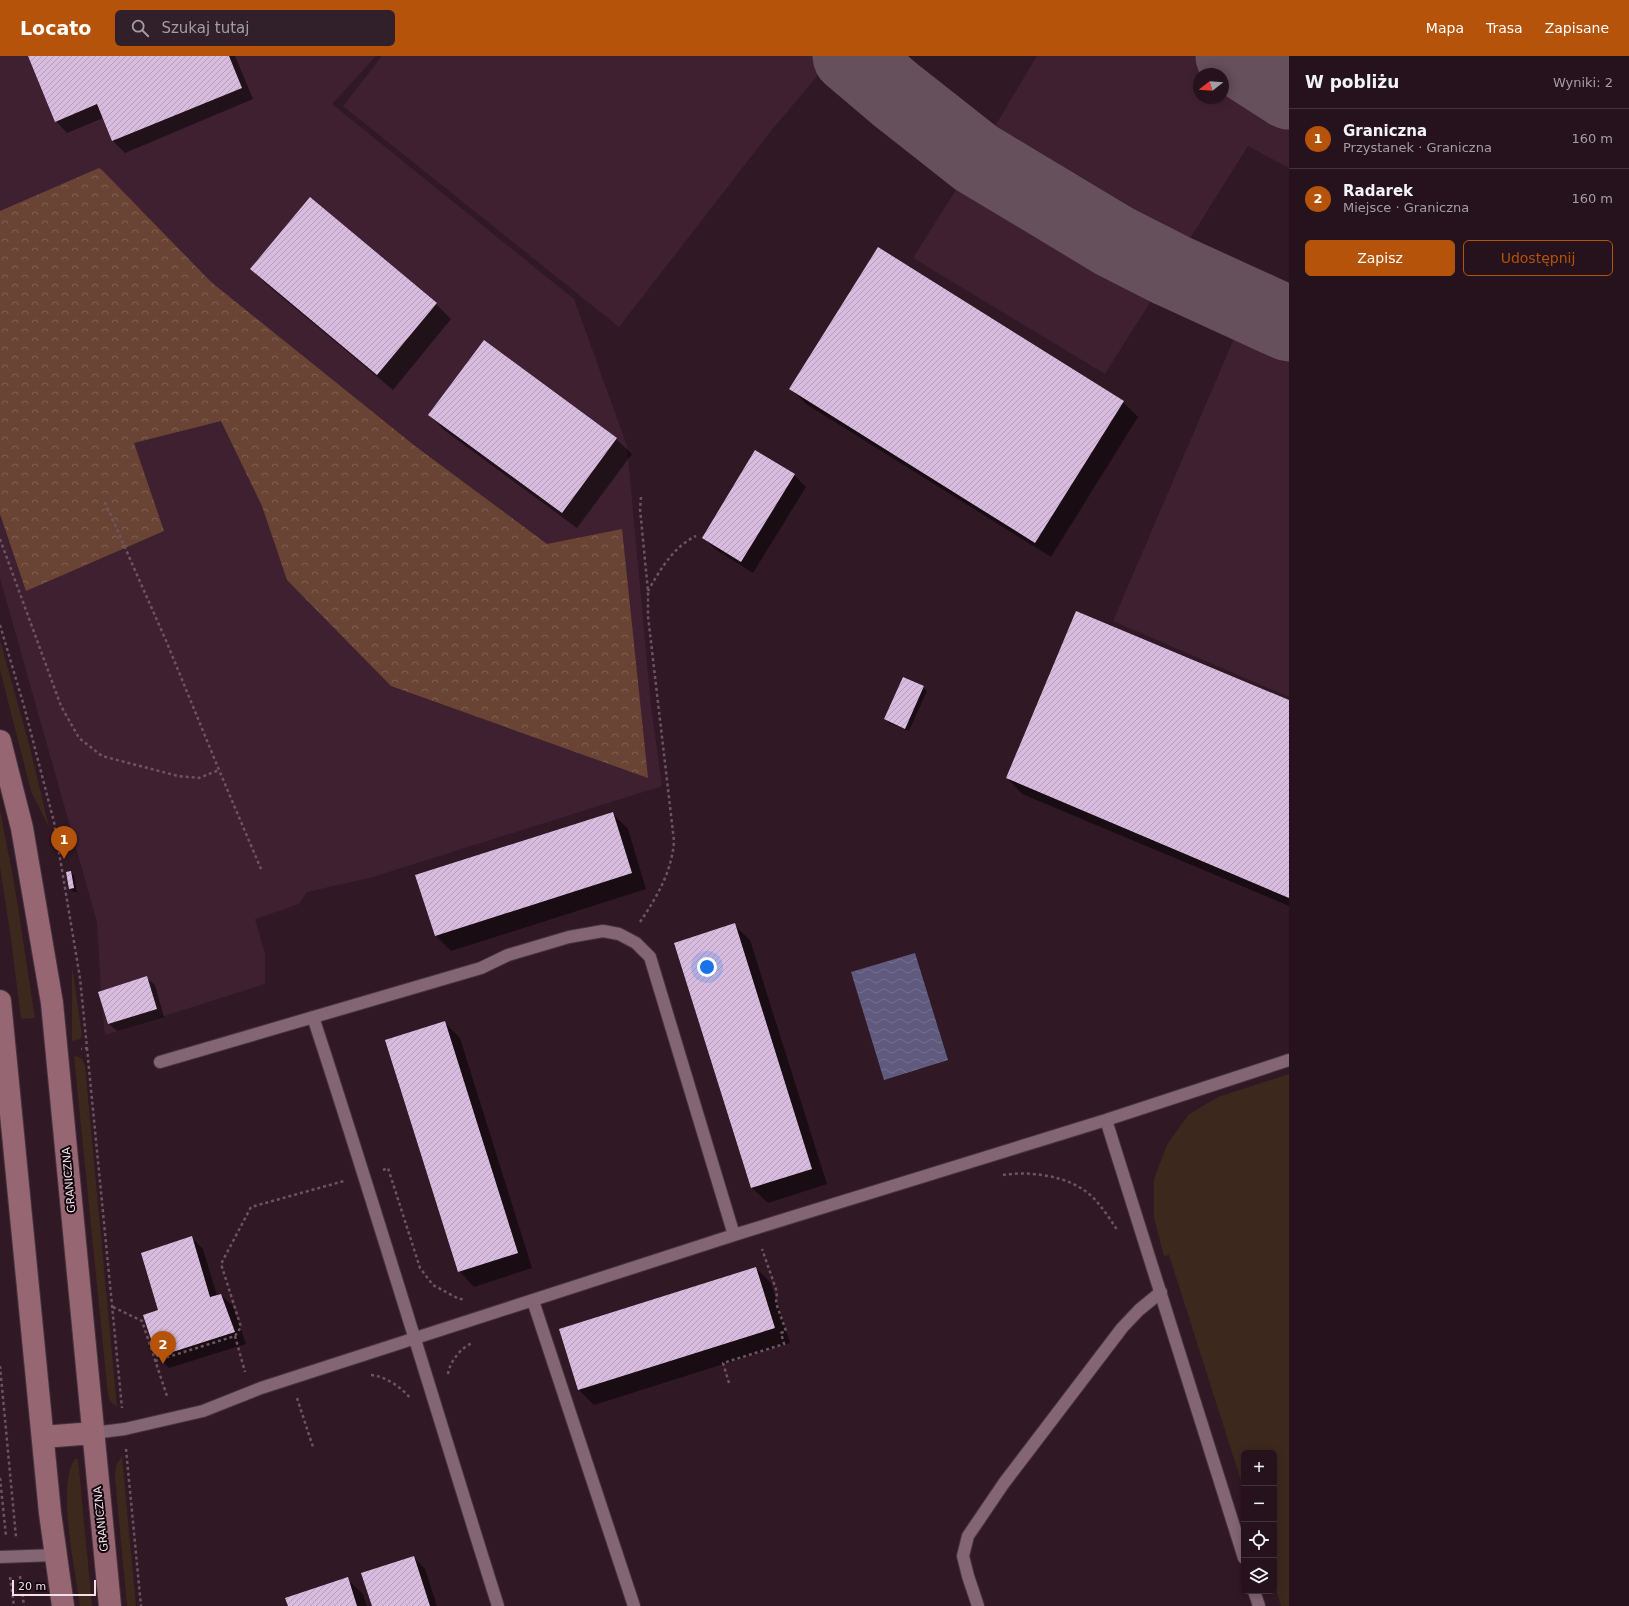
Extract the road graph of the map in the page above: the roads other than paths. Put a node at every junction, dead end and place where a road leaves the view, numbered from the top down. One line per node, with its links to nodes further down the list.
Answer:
1 (0, 741): 11 (main road, GRANICZNA)
2 (0, 1001): 12 (main road)
3 (313, 1017): 5 (lane); 7 (lane); 10 (lane)
4 (1289, 1060): 6 (lane)
5 (160, 1062)
6 (1106, 1120): 7 (lane); 8 (lane)
7 (734, 1235): 9 (lane)
8 (1161, 1292): 13 (lane); 21 (lane)
9 (533, 1301): 10 (lane); 20 (lane)
10 (415, 1339): 11 (lane); 19 (lane)
11 (93, 1433): 12 (main road); 18 (main road, GRANICZNA)
12 (43, 1437): 14 (main road)
13 (1241, 1548)
14 (56, 1554): 15 (lane); 17 (main road)
15 (0, 1557)
16 (1255, 1594): 22 (lane)
17 (63, 1606)
18 (110, 1606)
19 (498, 1606)
20 (634, 1606)
21 (978, 1606)
22 (1259, 1606)

